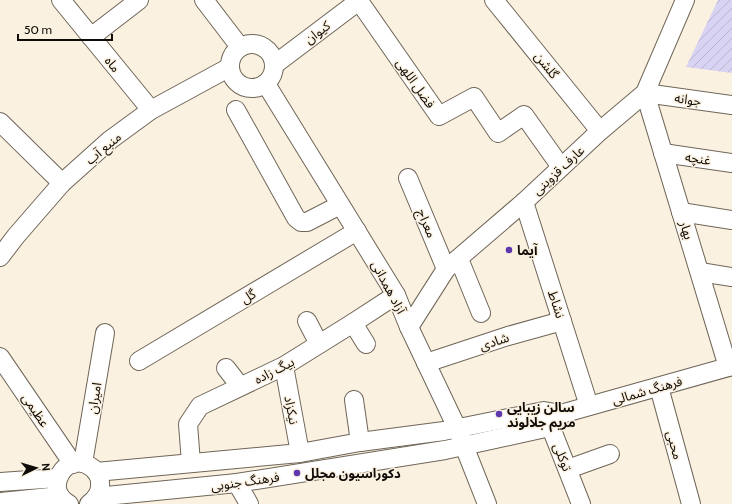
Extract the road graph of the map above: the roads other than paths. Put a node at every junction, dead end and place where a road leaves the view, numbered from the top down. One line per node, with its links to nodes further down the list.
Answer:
1 (61, 0): 7 (street, ماه)
2 (139, 0): 7 (street)
3 (204, 0): 8 (street)
4 (360, 0): 9 (street, کیوان); 20 (street, فضل اللهی)
5 (494, 0): 17 (street, گلشن)
6 (686, 0): 12 (street, عارف قزوینی)
7 (91, 37): 14 (street, ماه)
8 (240, 47): 9 (street); 10 (street)
9 (274, 65): 11 (street)
10 (230, 67): 11 (street); 14 (street, منبع آب)
11 (266, 84): 24 (street, آزاد همدانی)
12 (645, 93): 13 (street, جوانه); 17 (street, عارف قزوینی); 18 (street, بهار)
13 (732, 105)
14 (151, 110): 22 (street, منبع آب)
15 (236, 110): 24 (street)
16 (0, 122): 22 (street)
17 (600, 131): 20 (street, عارف قزوینی)
18 (663, 153): 19 (street, غنچه); 25 (street, بهار)
19 (732, 163)
20 (561, 167): 23 (street, عارف قزوینی)
21 (408, 178): 29 (street, معراج)
22 (62, 183): 28 (street, منبع آب)
23 (524, 202): 29 (street, عارف قزوینی); 35 (street, نشاط)
24 (340, 205): 27 (street, آزاد همدانی)
25 (681, 212): 26 (street); 30 (street, بهار)
26 (732, 220)
27 (357, 231): 32 (street, آزاد همدانی); 42 (street, گل)
28 (0, 257)
29 (452, 264): 33 (street, معراج); 37 (street, عارف قزوینی)
30 (700, 272): 31 (street); 45 (street, بهار)
31 (732, 277)
32 (396, 294): 36 (street, بیگ زاده); 37 (street, آزاد همدانی)
33 (481, 313)
34 (307, 321): 39 (street)
35 (562, 321): 43 (street, شادی); 50 (street, نشاط)
36 (353, 323): 39 (street, بیگ زاده); 40 (street)
37 (409, 327): 43 (street, آزاد همدانی)
38 (105, 333): 58 (street, امیران)
39 (319, 344): 44 (street, بیگ زاده)
40 (366, 344)
41 (0, 357): 58 (street, عظیمی)
42 (139, 361)
43 (426, 363): 52 (street, آزاد همدانی)
44 (284, 366): 47 (street, بیگ زاده); 55 (street, نیکزاد)
45 (730, 367): 48 (street, فرهنگ شمالی)
46 (226, 368): 47 (street)
47 (240, 386): 57 (street, بیگ زاده)
48 (659, 387): 50 (street, فرهنگ شمالی); 70 (street, محبی)
49 (354, 400): 53 (street)
50 (589, 406): 51 (street, فرهنگ شمالی)
51 (552, 417): 52 (street, فرهنگ شمالی); 54 (street, فرهنگ شمالی); 59 (street, توکلی)
52 (457, 428): 53 (street, فرهنگ جنوبی); 54 (street, آزاد همدانی)
53 (360, 442): 55 (street, فرهنگ جنوبی)
54 (464, 447): 62 (street, فرهنگ جنوبی); 68 (street, آزاد همدانی)
55 (300, 453): 57 (street, فرهنگ جنوبی)
56 (610, 454): 59 (street)
57 (191, 463): 58 (street, فرهنگ جنوبی)
58 (84, 466): 60 (street); 65 (street)
59 (568, 469): 69 (street, توکلی)
60 (58, 478): 61 (street); 64 (street)
61 (0, 482)
62 (237, 483): 63 (street, فرهنگ جنوبی); 67 (street)
63 (139, 499): 65 (street, فرهنگ جنوبی)
64 (65, 500): 66 (street)
65 (93, 501)
66 (0, 502)
67 (249, 504)
68 (487, 504)
69 (581, 504)
70 (691, 504)

